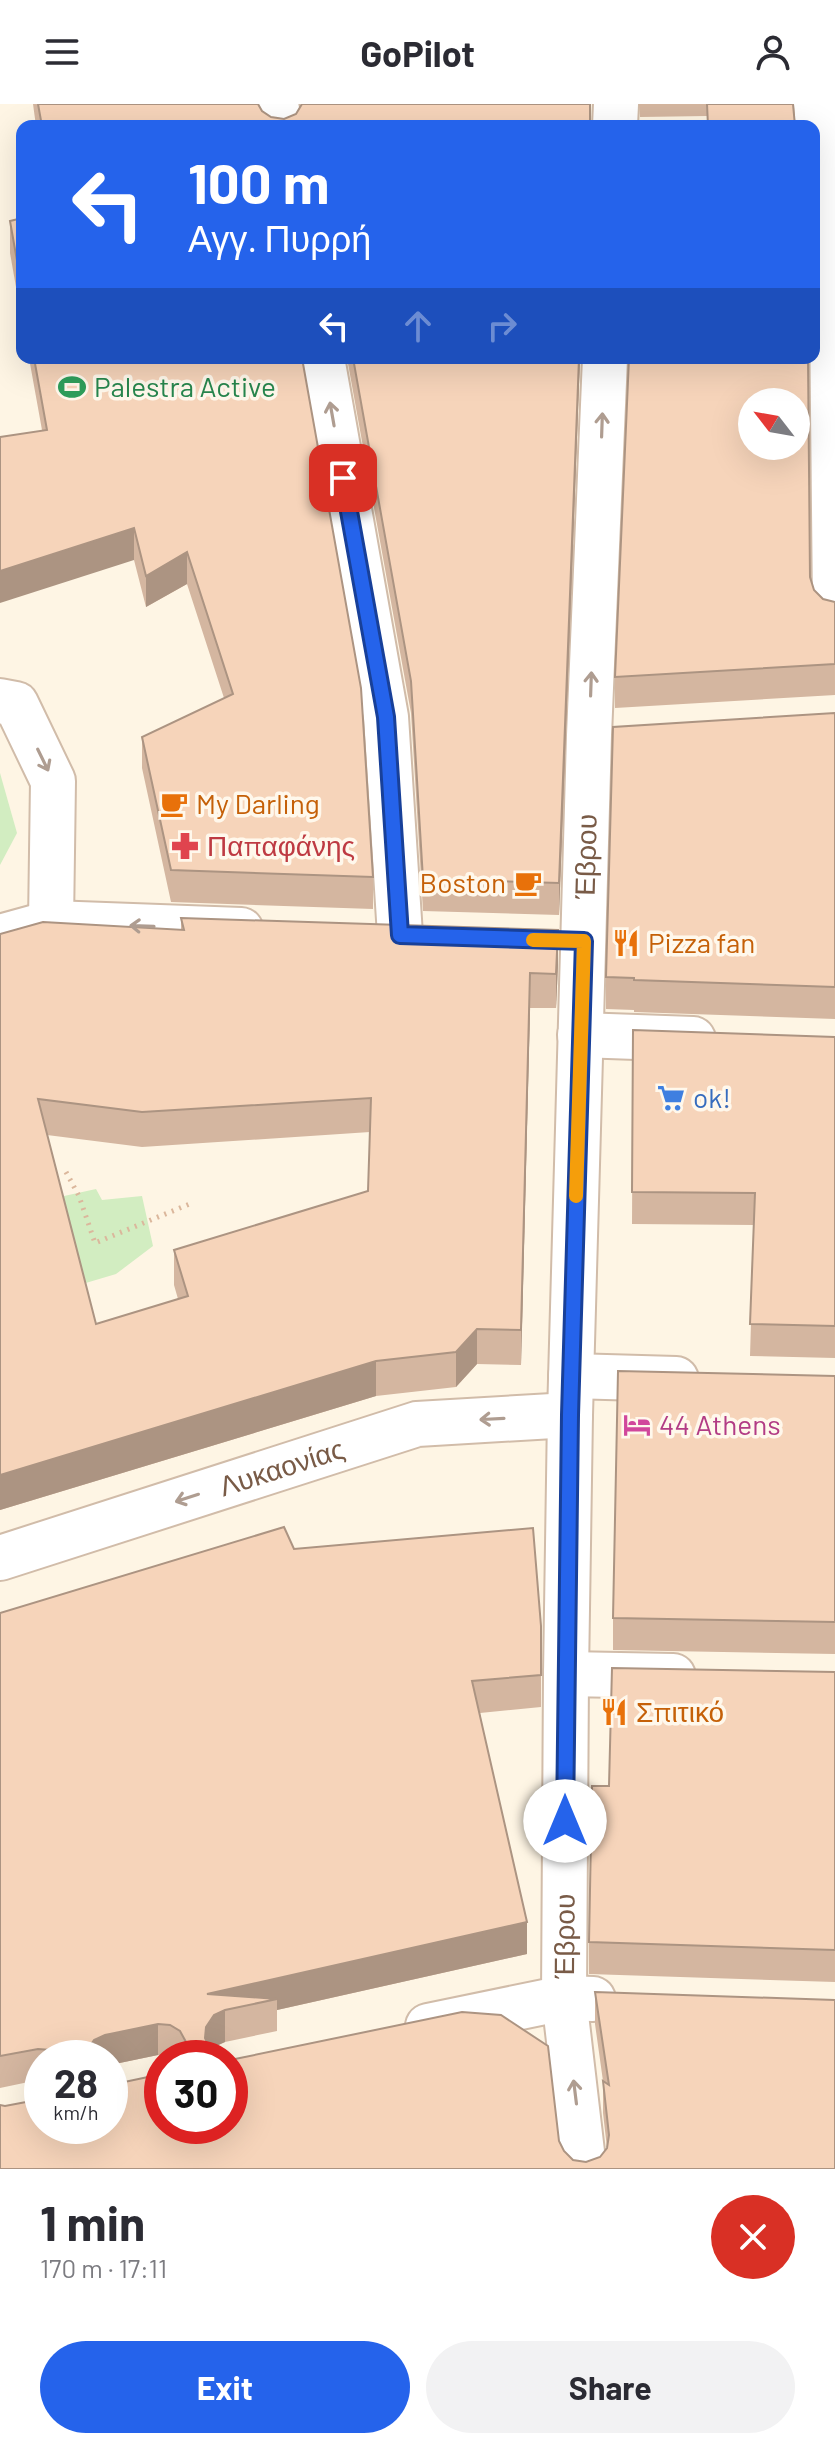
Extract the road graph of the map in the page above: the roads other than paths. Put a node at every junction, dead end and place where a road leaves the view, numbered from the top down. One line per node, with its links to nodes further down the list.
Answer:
1 (820, 156): 4 (street)
2 (323, 364): 10 (street, one-way to 2)
3 (605, 364): 7 (street, Έβρου, one-way to 3)
4 (835, 609)
5 (0, 701): 8 (street, one-way to 8)
6 (635, 732): 7 (street)
7 (589, 735): 13 (street, Έβρου)
8 (51, 923): 9 (street, one-way to 8); 11 (street)
9 (273, 931)
10 (446, 936)
11 (0, 937)
12 (538, 940): 13 (street)
13 (584, 941): 14 (street, Έβρου)
14 (580, 1035): 15 (street); 17 (street, Έβρου)
15 (740, 1041)
16 (711, 1380): 17 (street, Λυκαονίας)
17 (570, 1395): 18 (street, Λυκαονίας, one-way to 18); 19 (street, Έβρου)
18 (0, 1558)
19 (566, 1674): 20 (street); 21 (street, Έβρου)
20 (708, 1676)
21 (564, 1998): 22 (street); 23 (street); 24 (street, Έβρου, one-way to 21)
22 (628, 2000)
23 (397, 2032)
24 (584, 2169)

